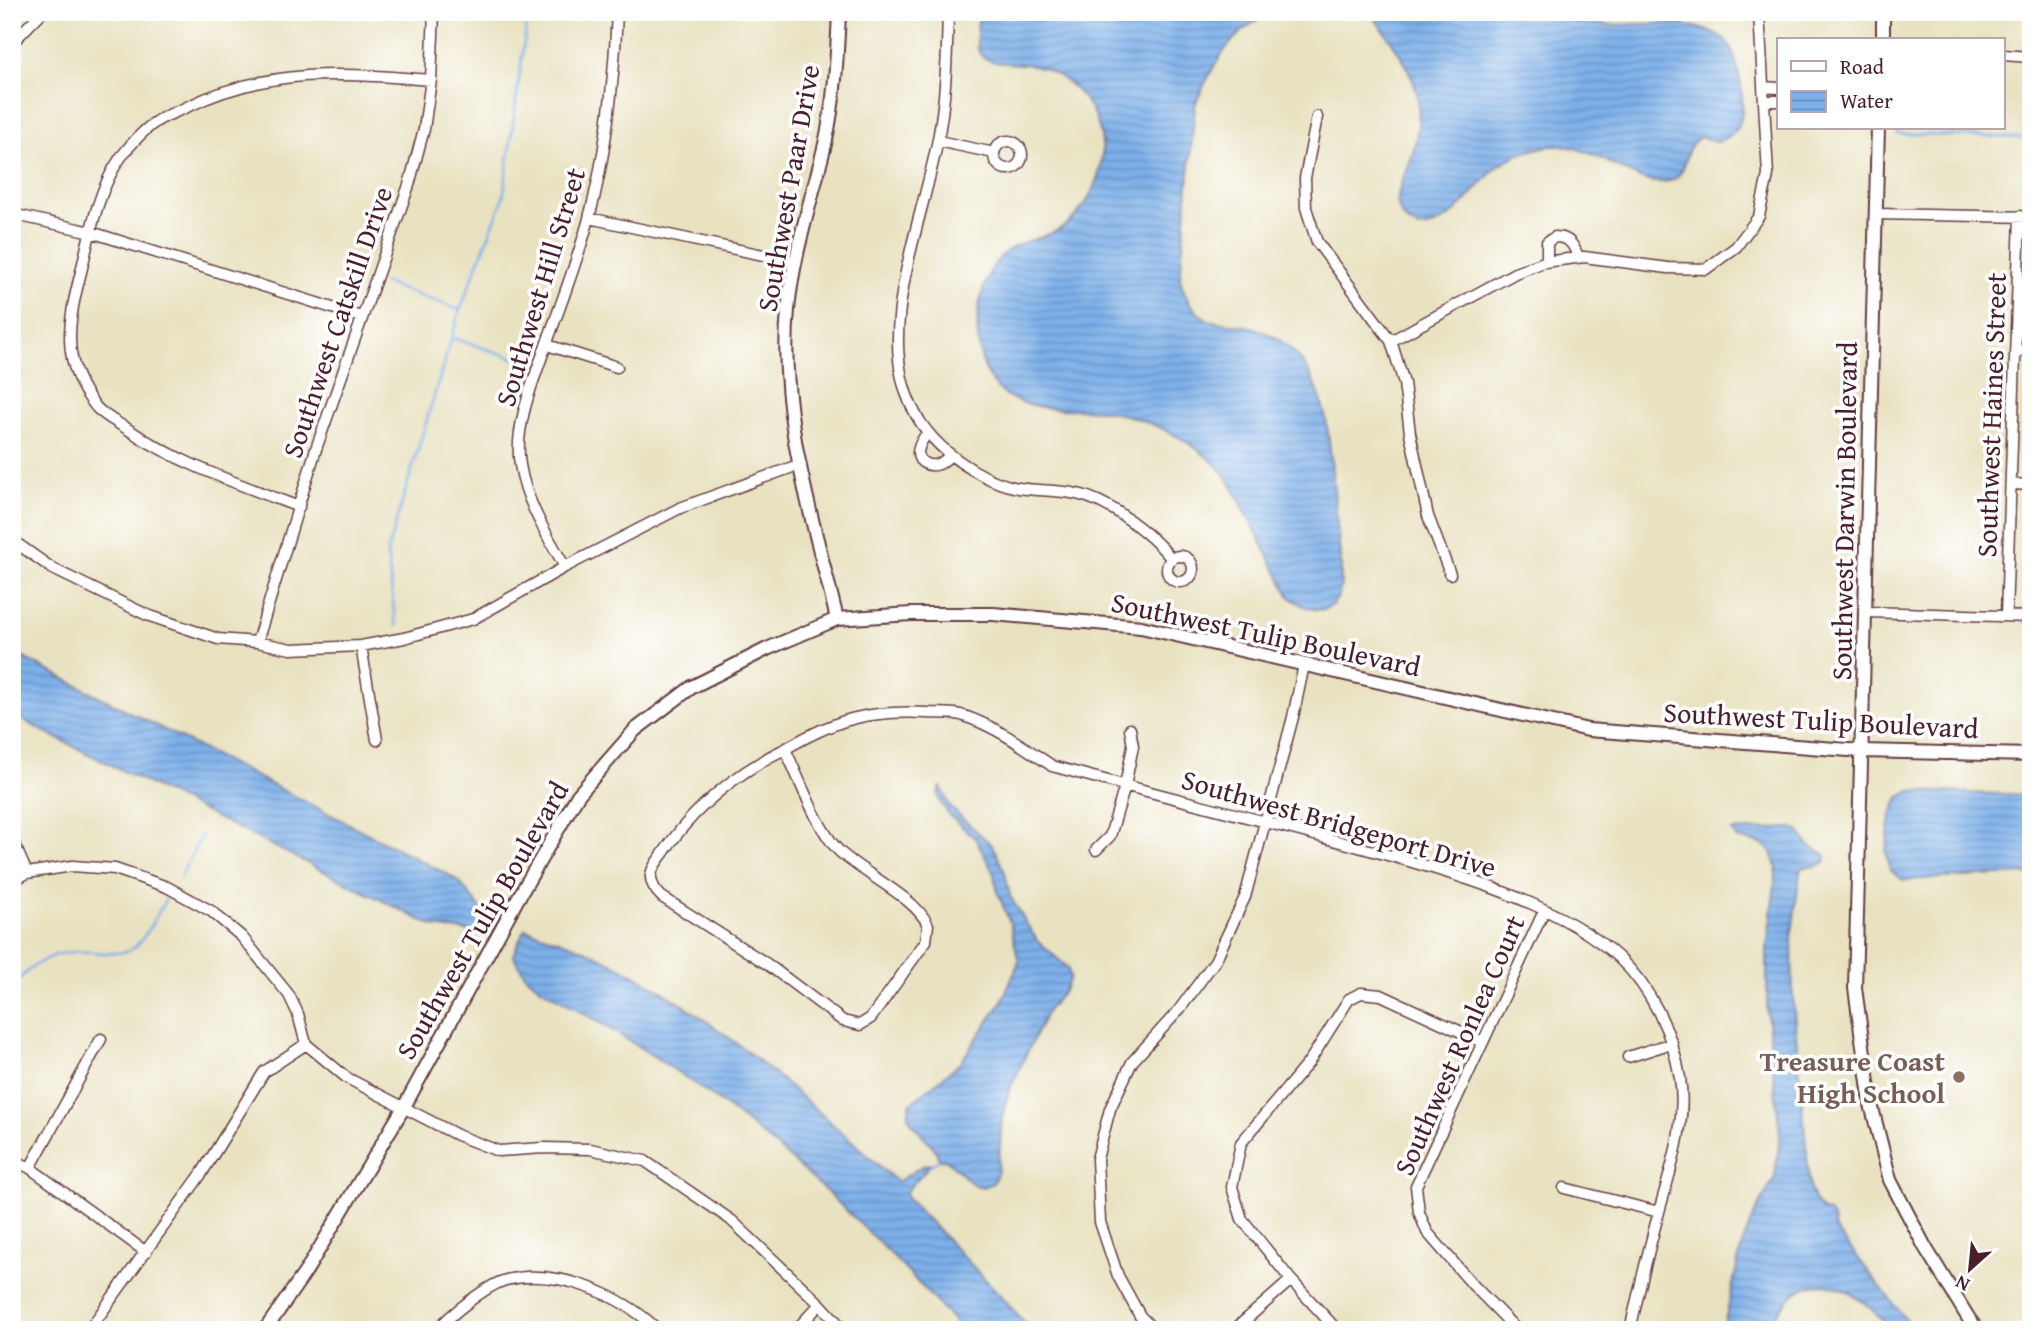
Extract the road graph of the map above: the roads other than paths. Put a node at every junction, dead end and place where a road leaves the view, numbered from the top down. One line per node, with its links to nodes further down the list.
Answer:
1 (42, 12): 9 (street)
2 (434, 12): 12 (street, Southwest Catskill Drive)
3 (617, 12): 24 (street, Southwest Hill Street)
4 (839, 12): 27 (street, Southwest Paar Drive)
5 (948, 12): 19 (street)
6 (1759, 12): 13 (street)
7 (1883, 12): 8 (street)
8 (1883, 38)
9 (12, 43)
10 (2004, 55): 11 (street)
11 (2031, 57)
12 (430, 80): 25 (street); 29 (street, Southwest Catskill Drive)
13 (1763, 87): 14 (street); 15 (street)
14 (1777, 88)
15 (1764, 101): 16 (street); 26 (street)
16 (1777, 101)
17 (1317, 117): 30 (street)
18 (1878, 130): 22 (street, Southwest Darwin Boulevard)
19 (938, 141): 20 (street); 35 (street)
20 (994, 153)
21 (12, 214): 25 (street)
22 (1875, 214): 23 (street); 45 (street, Southwest Darwin Boulevard)
23 (2025, 217): 32 (street, Southwest Haines Street)
24 (589, 218): 27 (street); 31 (street, Southwest Hill Street)
25 (91, 232): 29 (street); 40 (street)
26 (1577, 257): 28 (street); 28 (street)
27 (796, 262): 37 (street, Southwest Paar Drive)
28 (1546, 262): 30 (street)
29 (361, 317): 40 (street, Southwest Catskill Drive)
30 (1391, 341): 44 (street)
31 (547, 345): 34 (street); 43 (street, Southwest Hill Street)
32 (2015, 350): 33 (street); 38 (street, Southwest Haines Street)
33 (2031, 351)
34 (617, 367)
35 (927, 432): 36 (street); 36 (street)
36 (950, 456): 42 (street)
37 (801, 464): 43 (street); 48 (street, Southwest Paar Drive)
38 (2012, 484): 39 (street); 46 (street, Southwest Haines Street)
39 (2031, 485)
40 (299, 507): 49 (street, Southwest Catskill Drive)
41 (12, 540): 49 (street)
42 (1172, 559)
43 (565, 567): 50 (street)
44 (1450, 574)
45 (1867, 612): 46 (street); 55 (street, Southwest Darwin Boulevard)
46 (2006, 616): 47 (street)
47 (2031, 617)
48 (836, 619): 51 (street, Southwest Tulip Boulevard); 69 (street, Southwest Tulip Boulevard)
49 (257, 642): 50 (street)
50 (361, 646): 53 (street)
51 (1304, 665): 55 (street, Southwest Tulip Boulevard); 58 (street)
52 (1130, 729): 57 (street)
53 (377, 740)
54 (785, 750): 54 (street, Southwest Bridgeport Drive); 57 (street, Southwest Bridgeport Drive)
55 (1862, 751): 56 (street, Southwest Tulip Boulevard); 88 (street, Southwest Darwin Boulevard)
56 (2031, 755)
57 (1125, 786): 58 (street, Southwest Bridgeport Drive); 60 (street)
58 (1264, 821): 63 (street, Southwest Bridgeport Drive); 83 (street)
59 (12, 839): 61 (street)
60 (1096, 850)
61 (27, 873): 62 (street); 67 (street)
62 (12, 881)
63 (1544, 911): 65 (street, Southwest Ronlea Court); 66 (street, Southwest Bridgeport Drive)
64 (101, 1039): 71 (street)
65 (1483, 1042): 75 (street); 86 (street, Southwest Ronlea Court)
66 (1672, 1043): 68 (street); 73 (street, Southwest Bridgeport Drive)
67 (306, 1044): 69 (street); 74 (street)
68 (1628, 1056)
69 (404, 1107): 76 (street); 78 (street, Southwest Tulip Boulevard)
70 (12, 1158): 71 (street)
71 (30, 1168): 74 (street)
72 (1564, 1188): 73 (street)
73 (1659, 1212): 87 (street, Southwest Bridgeport Drive)
74 (146, 1252): 77 (street)
75 (1291, 1280): 84 (street); 85 (street)
76 (820, 1304): 81 (street); 82 (street)
77 (89, 1330)
78 (265, 1330)
79 (437, 1330): 80 (street)
80 (658, 1330)
81 (796, 1330)
82 (844, 1330)
83 (1154, 1330)
84 (1234, 1330)
85 (1337, 1330)
86 (1517, 1330)
87 (1630, 1330)
88 (1978, 1330)

